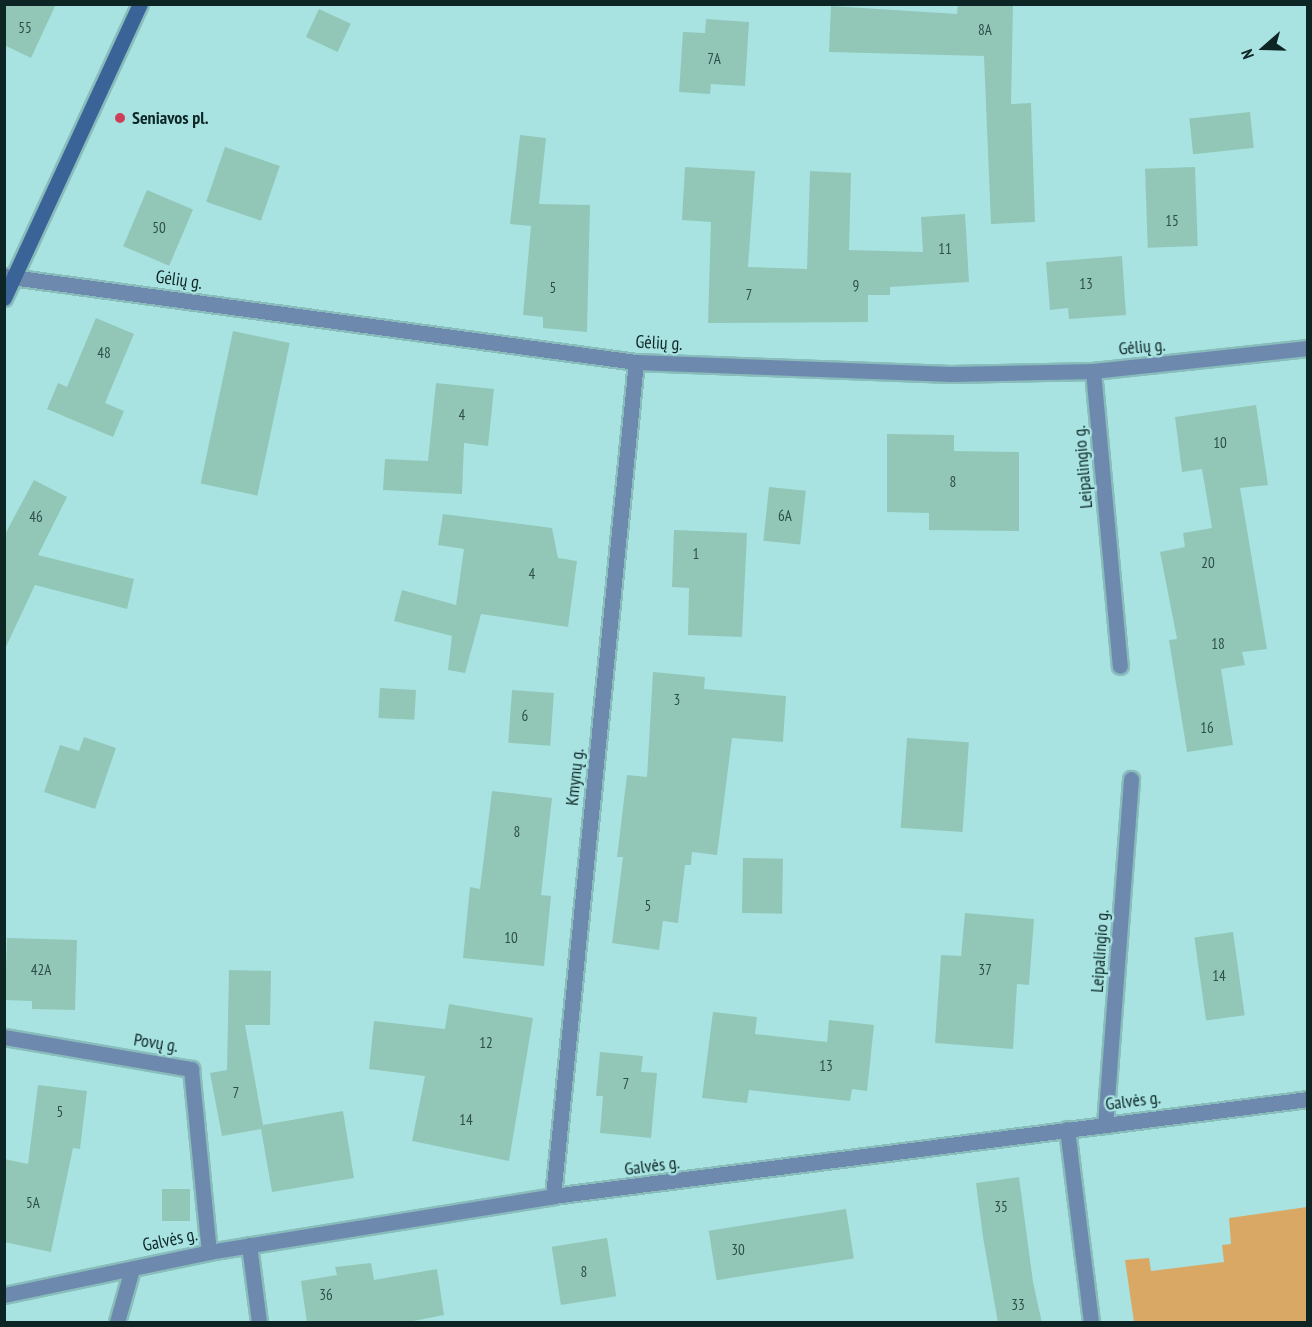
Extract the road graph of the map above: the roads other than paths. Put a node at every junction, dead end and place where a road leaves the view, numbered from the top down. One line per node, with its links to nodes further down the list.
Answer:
1 (140, 4): 2 (street)
2 (9, 276): 3 (street); 5 (street, Gėlių g.)
3 (4, 298)
4 (1308, 348): 6 (street, Gėlių g.)
5 (636, 362): 6 (street, Gėlių g.); 13 (street, Kmynų g.)
6 (1094, 371): 7 (street, Leipalingio g.)
7 (1120, 666)
8 (1131, 779): 11 (street, Leipalingio g.)
9 (4, 1037): 15 (street, Povų g.)
10 (1308, 1099): 11 (street, Galvės g.)
11 (1105, 1125): 12 (street, Galvės g.)
12 (1067, 1130): 13 (street, Galvės g.); 20 (street)
13 (553, 1196): 14 (street, Galvės g.)
14 (249, 1245): 15 (street, Galvės g.); 19 (street)
15 (209, 1252): 16 (street, Galvės g.)
16 (132, 1269): 17 (street, Galvės g.); 18 (street)
17 (4, 1294)
18 (117, 1323)
19 (259, 1323)
20 (1091, 1323)

